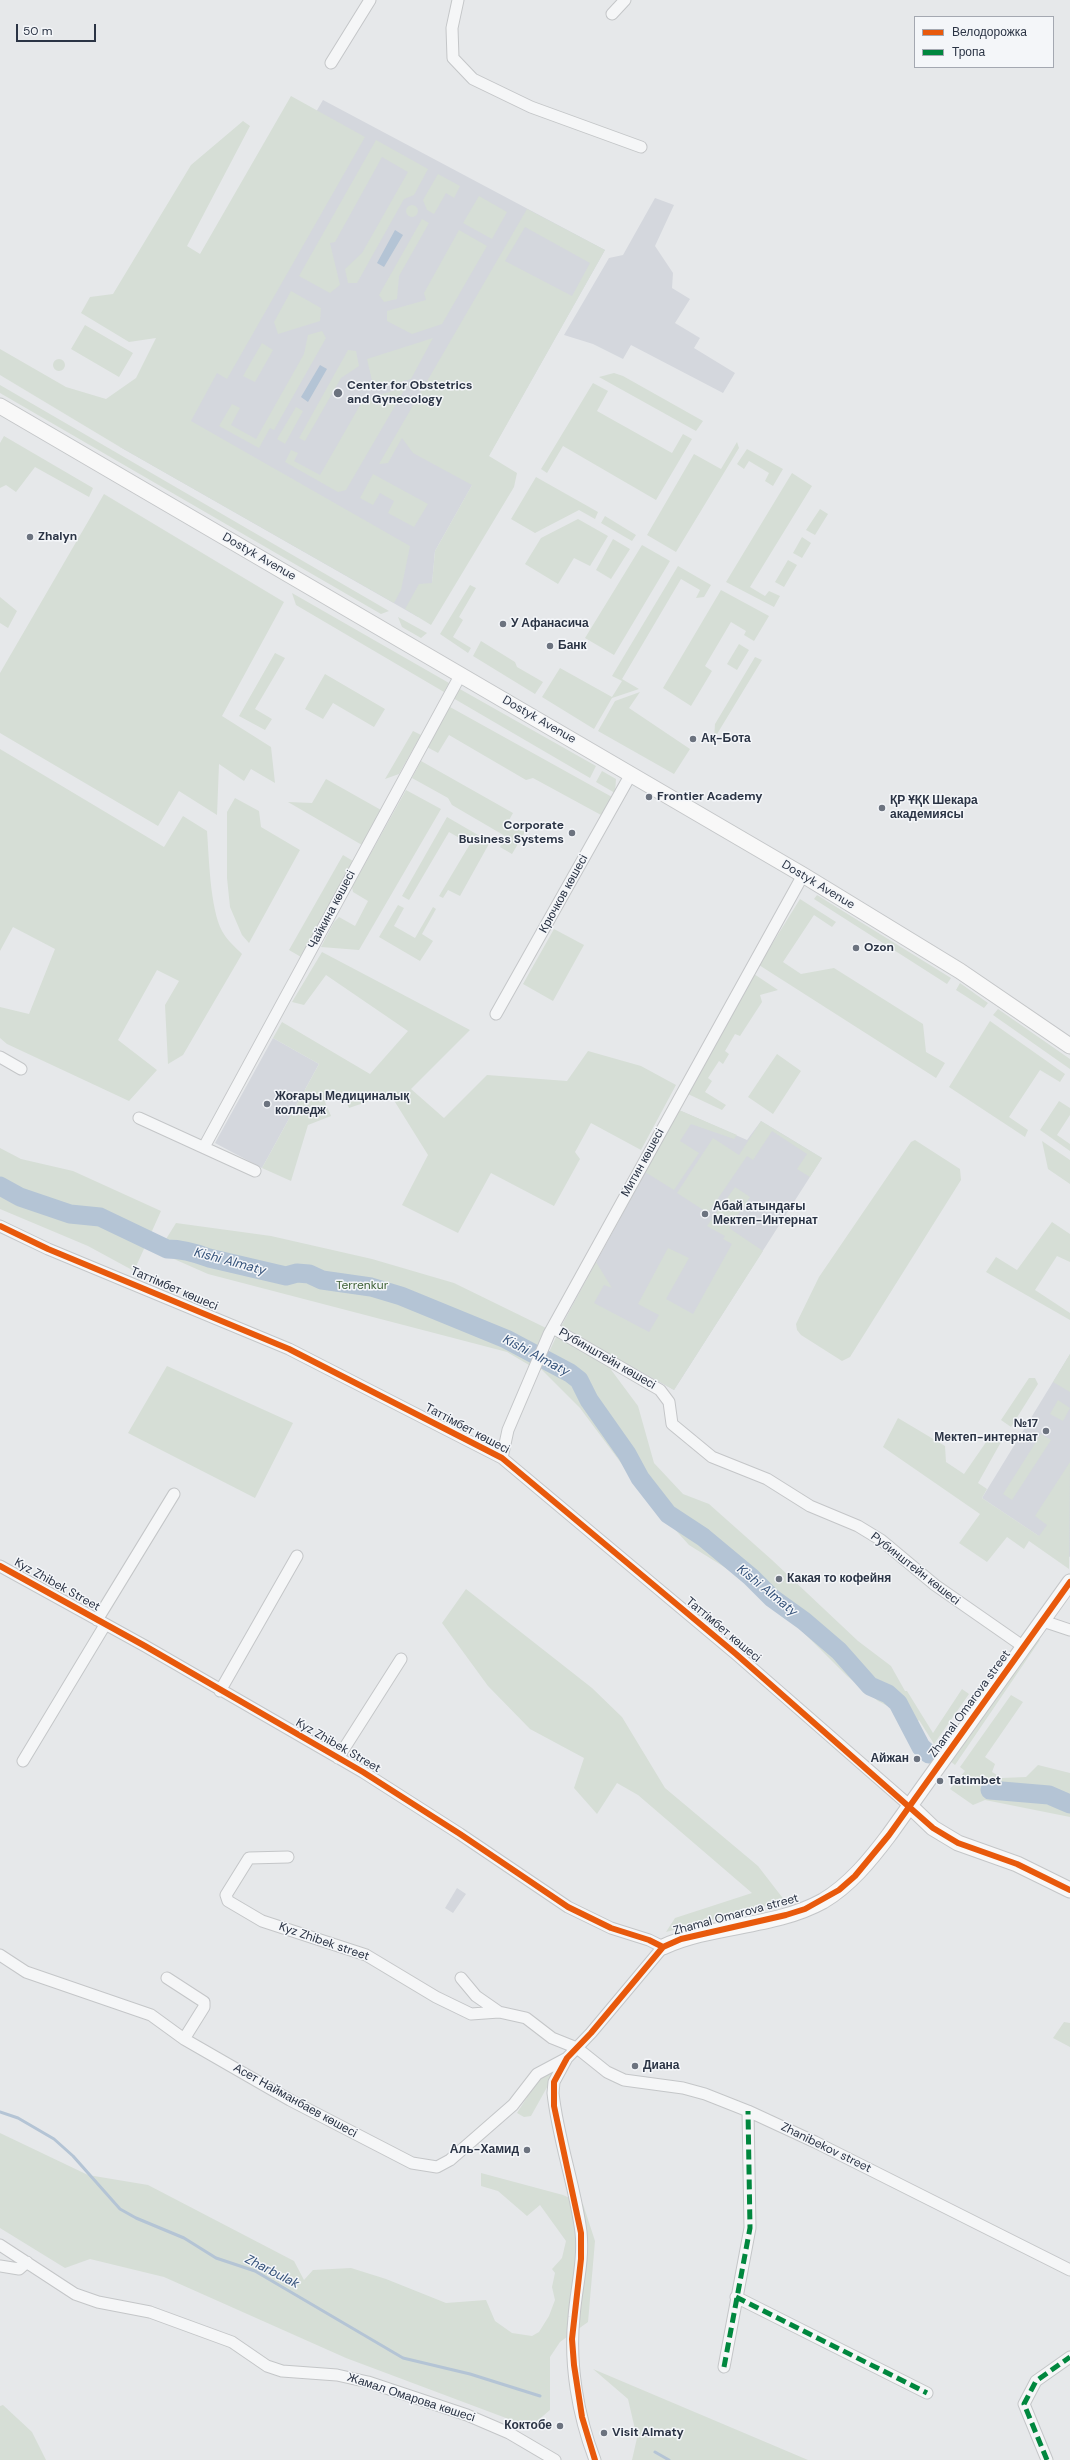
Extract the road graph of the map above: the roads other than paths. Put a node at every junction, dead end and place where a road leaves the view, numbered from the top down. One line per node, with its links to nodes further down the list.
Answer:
1 (370, 0): 5 (street)
2 (458, 0): 6 (street)
3 (625, 0): 4 (street)
4 (612, 14)
5 (331, 63)
6 (641, 147)
7 (0, 406): 8 (main road, Dostyk Avenue)
8 (461, 674): 9 (main road, Dostyk Avenue); 16 (street, Чайкина көшесі)
9 (631, 774): 10 (main road, Dostyk Avenue); 11 (street, Крючков көшесі)
10 (802, 876): 12 (main road, Dostyk Avenue); 19 (street, Митин көшесі)
11 (496, 1014)
12 (1070, 1046)
13 (0, 1057): 14 (street)
14 (20, 1069)
15 (139, 1118): 16 (street)
16 (204, 1147): 17 (street)
17 (254, 1171)
18 (0, 1226): 20 (street, Таттімбет көшесі)
19 (553, 1328): 20 (street, Митин көшесі); 28 (street, Рубинштейн көшесі)
20 (502, 1458): 33 (street, Таттімбет көшесі)
21 (174, 1494): 26 (street)
22 (297, 1556): 30 (street)
23 (0, 1566): 26 (street, Kyz Zhibek Street)
24 (1070, 1582): 25 (main road, Zhamal Omarova street)
25 (1043, 1621): 27 (street); 28 (main road, Zhamal Omarova street)
26 (101, 1622): 30 (street, Kyz Zhibek Street); 32 (street)
27 (1070, 1630)
28 (1024, 1647): 33 (main road, Zhamal Omarova street)
29 (401, 1659): 31 (street)
30 (220, 1691): 31 (street, Kyz Zhibek Street)
31 (338, 1758): 36 (street, Kyz Zhibek Street)
32 (23, 1761)
33 (910, 1806): 35 (main road); 36 (main road, Zhamal Omarova street)
34 (288, 1857): 40 (street, Kyz Zhibek street)
35 (1070, 1890)
36 (663, 1947): 42 (street, Zhamal Omarova street)
37 (0, 1955): 41 (street, Асет Найманбаев көшесі)
38 (167, 1978): 41 (street)
39 (461, 1978): 40 (street, Kyz Zhibek street)
40 (499, 2012): 42 (street, Kyz Zhibek street)
41 (184, 2039): 43 (street, Асет Найманбаев көшесі)
42 (577, 2048): 43 (street, Zhamal Omarova street); 44 (street, Zhanibekov street)
43 (567, 2058): 54 (street, Zhamal Omarova street)
44 (748, 2111): 48 (street, Zhanibekov street); 49 (street)
45 (0, 2246): 46 (street, Жамал Омарова көшесі)
46 (27, 2262): 47 (street); 53 (street, Жамал Омарова көшесі)
47 (0, 2266)
48 (1070, 2270)
49 (736, 2297): 51 (street); 52 (street)
50 (1070, 2357): 55 (street)
51 (724, 2367)
52 (927, 2393)
53 (555, 2460)
54 (594, 2460)
55 (1047, 2460)

